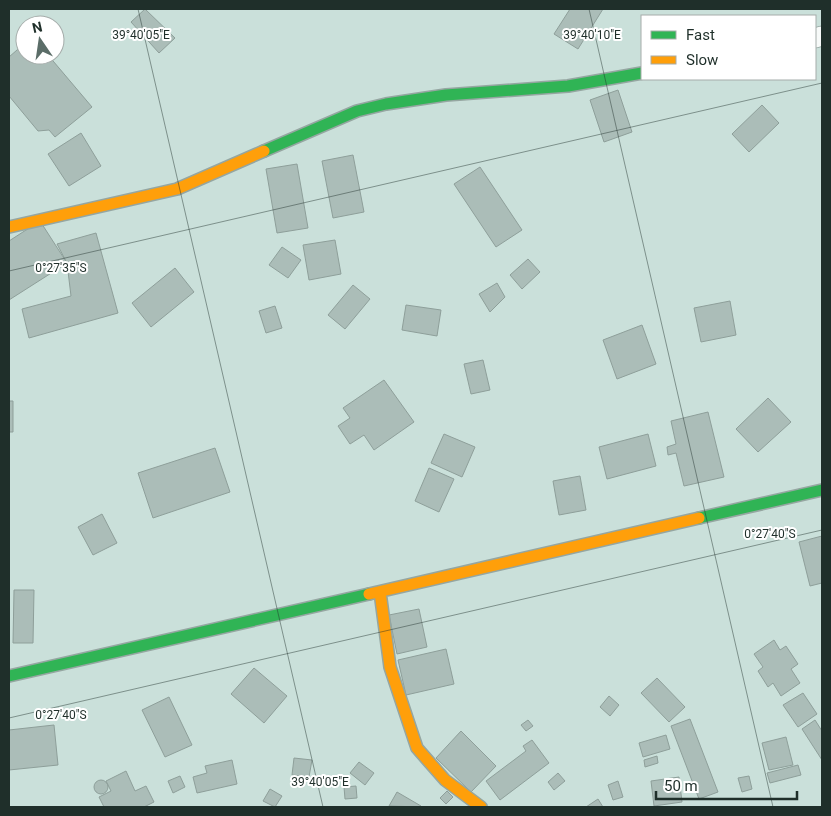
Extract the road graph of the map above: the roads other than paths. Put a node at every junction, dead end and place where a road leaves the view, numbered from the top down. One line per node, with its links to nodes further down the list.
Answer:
1 (641, 73): 2 (street)
2 (9, 227)
3 (822, 490): 4 (street)
4 (380, 592): 5 (street); 6 (street)
5 (9, 676)
6 (481, 807)

